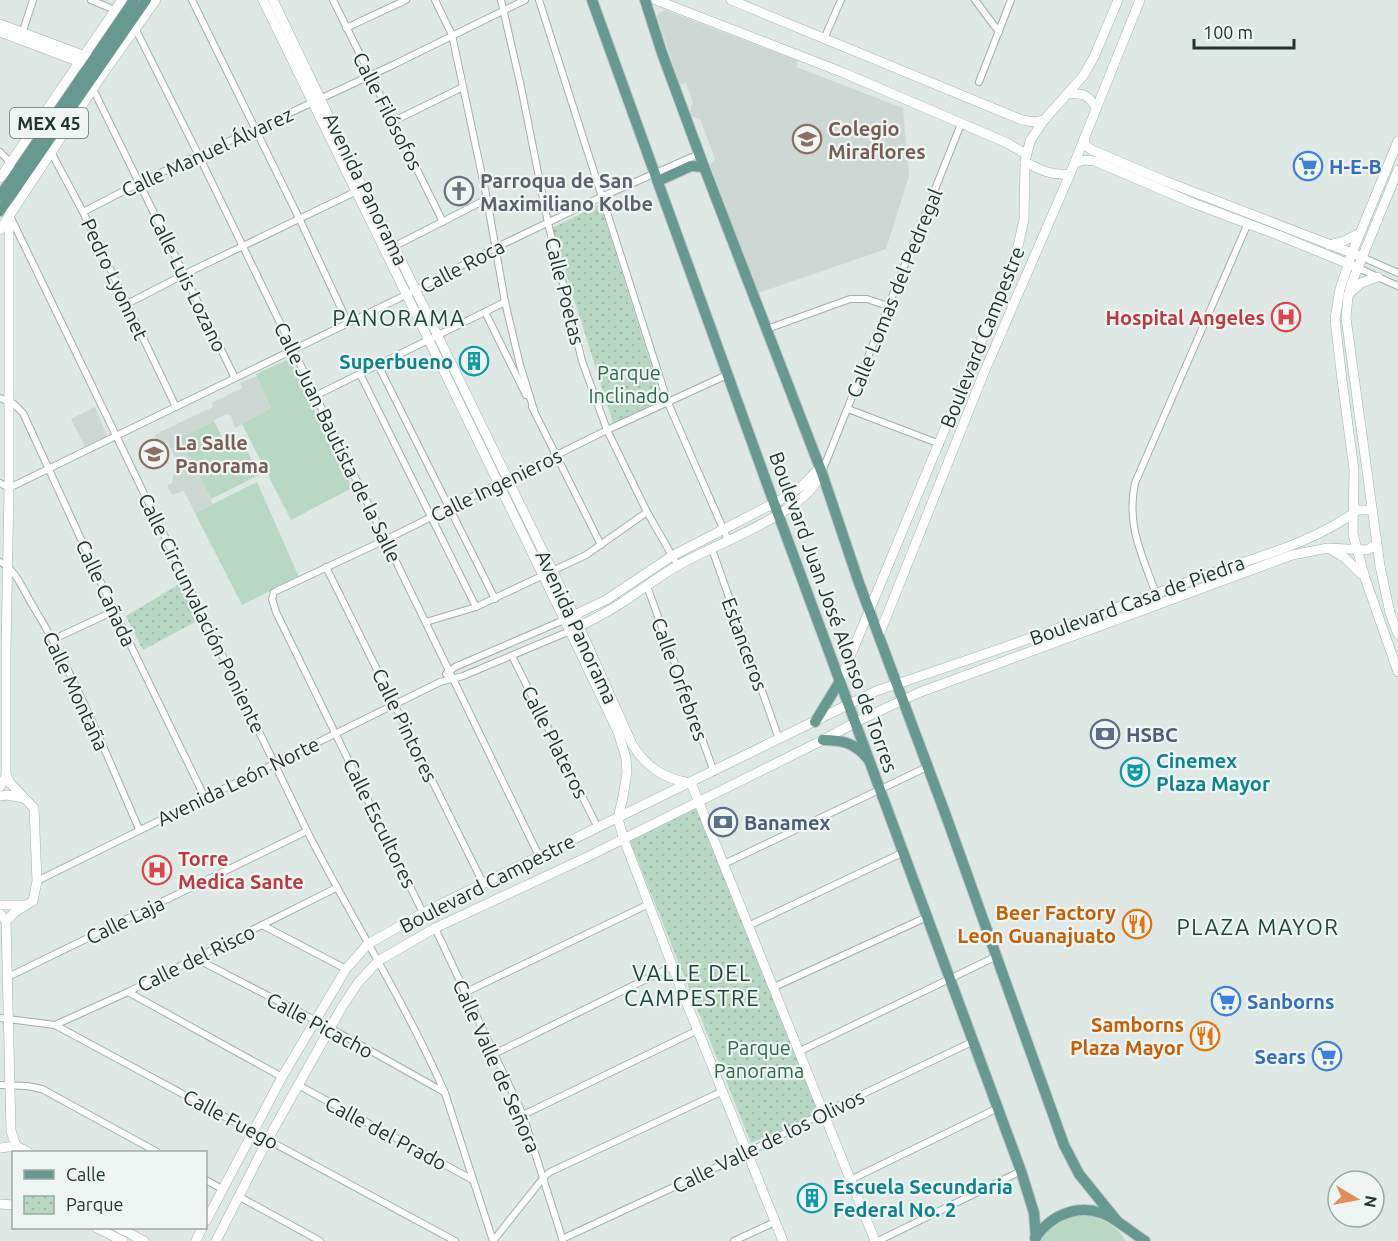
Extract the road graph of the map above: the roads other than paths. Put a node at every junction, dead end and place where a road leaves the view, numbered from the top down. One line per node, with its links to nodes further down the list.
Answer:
1 (33, 0): 34 (street)
2 (91, 0): 27 (street)
3 (122, 0): 27 (street)
4 (134, 0): 36 (main road, MEX 45)
5 (146, 0): 36 (main road, MEX 45)
6 (156, 0): 29 (street)
7 (192, 0): 47 (street)
8 (263, 0): 42 (street, Avenida Panorama)
9 (273, 0): 42 (street, Avenida Panorama)
10 (333, 0): 30 (street, Calle Filósofos)
11 (406, 0): 25 (street)
12 (435, 0): 33 (street)
13 (501, 0): 26 (street, Calle Poetas)
14 (525, 0): 26 (street, Calle Manuel Álvarez)
15 (539, 0): 65 (street)
16 (592, 0): 60 (main road, Boulevard Juan José Alonso de Torres)
17 (645, 0): 52 (main road, Boulevard Juan José Alonso de Torres)
18 (656, 0): 46 (street)
19 (731, 0): 35 (street)
20 (841, 0): 35 (street)
21 (975, 0): 32 (street)
22 (1011, 0): 32 (street)
23 (1118, 0): 41 (street, Boulevard Campestre)
24 (1140, 0): 43 (street, Boulevard Campestre)
25 (392, 3): 30 (street)
26 (505, 9): 33 (street, Calle Manuel Álvarez); 71 (street, Calle Poetas)
27 (115, 10): 36 (street)
28 (0, 24): 34 (street)
29 (135, 28): 36 (street); 53 (street, Calle Juan Bautista de la Salle)
30 (346, 28): 37 (street, Calle Filósofos)
31 (0, 32): 34 (street)
32 (999, 32): 38 (street)
33 (452, 35): 37 (street, Calle Manuel Álvarez); 39 (street)
34 (21, 36): 36 (street)
35 (824, 39): 44 (street)
36 (95, 64): 40 (street); 56 (street); 61 (main road, MEX 45); 64 (main road, MEX 45)
37 (371, 75): 42 (street, Calle Manuel Álvarez); 45 (street, Calle Filósofos)
38 (979, 82)
39 (463, 87): 45 (street); 66 (street)
40 (93, 89): 51 (street); 62 (street, Calle Luis Lozano)
41 (1068, 94): 43 (street); 44 (street, Boulevard Campestre)
42 (317, 100): 47 (street, Calle Manuel Álvarez); 63 (street, Avenida Panorama)
43 (1096, 108): 48 (street, Boulevard Campestre)
44 (1044, 120): 54 (street, Boulevard Campestre)
45 (394, 121): 70 (street, Calle Filósofos)
46 (961, 123): 54 (street); 91 (street, Calle Lomas del Pedregal)
47 (256, 130): 53 (street, Calle Manuel Álvarez); 69 (street)
48 (1084, 139): 55 (street, Boulevard Campestre); 75 (street)
49 (1398, 141): 74 (street)
50 (0, 152): 56 (street)
51 (51, 152): 67 (street, Pedro Lyonnet); 68 (street)
52 (699, 154): 57 (main road, Boulevard Juan José Alonso de Torres); 60 (street, Calle Roca)
53 (199, 156): 62 (street, Calle Manuel Álvarez); 77 (street, Calle Juan Bautista de la Salle)
54 (1025, 158): 59 (street); 92 (street, Boulevard Campestre)
55 (1075, 163): 59 (street, Boulevard Campestre); 72 (street)
56 (9, 164): 61 (street)
57 (704, 167): 60 (main road); 96 (main road, Boulevard Juan José Alonso de Torres)
58 (1398, 170): 81 (street)
59 (1070, 174): 94 (street, Boulevard Campestre)
60 (657, 177): 65 (street, Calle Roca); 101 (main road, Boulevard Juan José Alonso de Torres)
61 (5, 180): 64 (main road, MEX 45)
62 (141, 182): 67 (street, Calle Manuel Álvarez); 84 (street, Calle Luis Lozano)
63 (359, 190): 69 (street); 76 (street, Avenida Panorama); 79 (street, Avenida Panorama)
64 (4, 197): 68 (main road, MEX 45)
65 (601, 197): 71 (street, Calle Roca); 105 (street)
66 (487, 199): 70 (street); 78 (street)
67 (83, 212): 90 (street, Pedro Lyonnet)
68 (5, 214): 73 (street); 104 (street); 110 (street, Calle Circunvalación Poniente)
69 (300, 218): 77 (street); 95 (street)
70 (443, 222): 76 (street)
71 (548, 223): 78 (street, Calle Roca); 109 (street, Calle Poetas)
72 (1248, 224): 82 (street); 142 (street)
73 (0, 230)
74 (1360, 233): 75 (street); 80 (street)
75 (1329, 244): 80 (street)
76 (394, 246): 79 (street); 87 (street, Avenida Panorama)
77 (243, 247): 84 (street); 98 (street, Calle Juan Bautista de la Salle)
78 (495, 248): 87 (street, Calle Roca); 89 (street)
79 (384, 251): 87 (street, Avenida Panorama)
80 (1352, 253): 81 (street); 82 (street)
81 (1362, 257): 82 (street); 83 (street)
82 (1353, 266): 85 (street); 88 (street); 124 (street)
83 (1398, 273)
84 (184, 274): 90 (street); 102 (street, Calle Luis Lozano)
85 (1377, 277): 86 (street); 88 (street)
86 (1398, 286)
87 (412, 292): 95 (street, Calle Roca); 97 (street, Avenida Panorama)
88 (1348, 296): 121 (street)
89 (505, 302): 93 (street); 108 (street)
90 (127, 304): 106 (street, Pedro Lyonnet)
91 (888, 306): 96 (street); 107 (street, Calle Lomas del Pedregal)
92 (995, 310): 94 (street); 111 (street, Boulevard Campestre)
93 (485, 312): 97 (street); 108 (street)
94 (1008, 316): 153 (street, Boulevard Campestre)
95 (348, 323): 98 (street, Calle Roca)
96 (767, 329): 113 (main road, Boulevard Juan José Alonso de Torres)
97 (433, 339): 99 (street); 115 (street, Avenida Panorama)
98 (293, 350): 102 (street, Calle Roca); 103 (street, Calle Juan Bautista de la Salle)
99 (378, 365): 100 (street); 119 (street)
100 (360, 374): 103 (street); 125 (street)
101 (729, 374): 105 (street, Calle Ingenieros); 118 (main road, Boulevard Juan José Alonso de Torres)
102 (235, 378): 106 (street, Calle Roca)
103 (315, 396): 127 (street, Calle Juan Bautista de la Salle)
104 (5, 399): 114 (street, Calle Cañada); 117 (street)
105 (668, 403): 109 (street, Calle Ingenieros); 126 (street)
106 (176, 407): 110 (street, Calle Roca)
107 (848, 409): 111 (street); 113 (street, Calle Lomas del Pedregal)
108 (534, 410): 112 (street)
109 (607, 430): 112 (street, Calle Ingenieros); 122 (street, Calle Poetas)
110 (116, 436): 114 (street, Calle Roca); 174 (street, Calle Circunvalación Poniente)
111 (940, 444): 146 (street, Boulevard Campestre)
112 (555, 456): 115 (street, Calle Ingenieros); 129 (street)
113 (823, 468): 118 (street); 120 (street, Avenida León Norte); 146 (main road, Boulevard Juan José Alonso de Torres)
114 (48, 469): 117 (street, Calle Roca); 147 (street, Calle Cañada)
115 (502, 482): 119 (street, Calle Ingenieros); 139 (street, Avenida Panorama)
116 (0, 483): 117 (street)
117 (9, 488): 135 (street)
118 (779, 500): 120 (street); 123 (main road, Boulevard Juan José Alonso de Torres); 126 (street)
119 (449, 508): 125 (street, Calle Ingenieros); 143 (street)
120 (789, 508): 123 (street, Avenida León Norte)
121 (1371, 510): 124 (street, Boulevard Casa de Piedra); 130 (street)
122 (647, 512): 129 (street); 134 (street, Calle Poetas)
123 (779, 514): 128 (street, Avenida León Norte); 161 (main road, Boulevard Juan José Alonso de Torres)
124 (1352, 516): 133 (street); 142 (street, Boulevard Casa de Piedra)
125 (432, 517): 127 (street, Calle Ingenieros); 145 (street)
126 (723, 529): 128 (street); 134 (street)
127 (385, 540): 138 (street, Calle Ingenieros); 149 (street, Calle Juan Bautista de la Salle)
128 (728, 540): 132 (street, Avenida León Norte)
129 (600, 545): 139 (street)
130 (1376, 545): 133 (street, Boulevard Casa de Piedra); 137 (street)
131 (1328, 548): 133 (street, Boulevard Casa de Piedra); 140 (street); 154 (street, Boulevard Casa de Piedra)
132 (712, 549): 136 (street, Avenida León Norte); 171 (street, Estanceros)
133 (1357, 549): 140 (street)
134 (672, 556): 136 (street, Calle Poetas); 148 (street)
135 (3, 563): 155 (street, Calle Montaña); 156 (street)
136 (678, 566): 141 (street, Avenida León Norte)
137 (1380, 566): 140 (street); 152 (street)
138 (326, 567): 144 (street, Calle Ingenieros); 165 (street, Calle Pintores)
139 (547, 573): 143 (street); 148 (street, Avenida Panorama)
140 (1363, 573): 159 (street)
141 (647, 586): 151 (street, Avenida León Norte); 177 (street, Calle Orfebres)
142 (1156, 594): 150 (street, Boulevard Casa de Piedra)
143 (495, 599): 145 (street)
144 (273, 604): 170 (street, Calle Escultores)
145 (476, 607): 149 (street)
146 (870, 608): 153 (main road, Boulevard Juan José Alonso de Torres); 161 (street, Boulevard Campestre)
147 (114, 611): 155 (street); 183 (street, Calle Cañada)
148 (569, 617): 151 (street, Avenida Panorama); 158 (street)
149 (426, 622): 158 (street, Calle Juan Bautista de la Salle)
150 (1067, 626): 154 (street); 163 (street, Boulevard Casa de Piedra)
151 (574, 629): 157 (street, Avenida León Norte); 179 (street, Avenida Panorama); 186 (street, Avenida Panorama)
152 (1398, 634)
153 (879, 635): 163 (main road, Boulevard Juan José Alonso de Torres)
154 (1070, 636): 164 (street, Boulevard Casa de Piedra)
155 (54, 639): 188 (street, Calle Montaña)
156 (3, 649): 169 (street)
157 (512, 656): 160 (street, Avenida León Norte); 187 (street, Calle Plateros)
158 (448, 671): 160 (street, Calle Juan Bautista de la Salle); 162 (street, Avenida León Norte)
159 (1398, 672)
160 (452, 680): 162 (street, Avenida León Norte); 192 (street, Calle Juan Bautista de la Salle)
161 (840, 681): 166 (main road, Boulevard Juan José Alonso de Torres); 168 (main road)
162 (440, 682): 165 (street, Avenida León Norte)
163 (898, 684): 164 (main road, Boulevard Juan José Alonso de Torres); 166 (street, Boulevard Campestre)
164 (903, 700): 167 (street, Boulevard Campestre); 176 (main road, Boulevard Juan José Alonso de Torres)
165 (394, 704): 170 (street, Avenida León Norte); 195 (street, Calle Pintores)
166 (850, 706): 167 (main road, Boulevard Juan José Alonso de Torres); 168 (street, Boulevard Campestre)
167 (856, 722): 172 (street, Boulevard Campestre); 175 (main road, Boulevard Juan José Alonso de Torres)
168 (810, 725): 171 (street, Boulevard Campestre); 173 (street)
169 (3, 727): 178 (street)
170 (336, 733): 174 (street, Avenida León Norte); 200 (street, Calle Escultores)
171 (779, 739): 177 (street, Boulevard Campestre)
172 (823, 740): 173 (street, Boulevard Campestre); 175 (main road)
173 (812, 745): 185 (street, Boulevard Campestre)
174 (276, 763): 183 (street, Avenida León Norte); 189 (street, Calle Circunvalación Poniente)
175 (872, 763): 181 (main road, Boulevard Juan José Alonso de Torres)
176 (927, 767): 181 (street); 207 (main road, Boulevard Juan José Alonso de Torres)
177 (714, 772): 179 (street, Boulevard Campestre)
178 (6, 776): 180 (street); 184 (street)
179 (691, 783): 185 (street); 186 (street, Boulevard Campestre)
180 (0, 787)
181 (880, 789): 191 (main road, Boulevard Juan José Alonso de Torres); 193 (street)
182 (0, 796): 184 (street)
183 (205, 798): 188 (street, Avenida León Norte)
184 (26, 799): 194 (street)
185 (698, 802): 190 (street, Boulevard Campestre); 193 (street)
186 (618, 818): 187 (street, Boulevard Campestre); 190 (street)
187 (598, 828): 192 (street, Boulevard Campestre)
188 (139, 829): 194 (street, Avenida León Norte)
189 (307, 831): 196 (street, Calle Circunvalación Poniente); 212 (street, Calle Laja)
190 (624, 837): 198 (street); 205 (street, Boulevard Campestre)
191 (904, 852): 201 (main road, Boulevard Juan José Alonso de Torres); 204 (street)
192 (539, 856): 195 (street, Boulevard Campestre)
193 (724, 864): 204 (street)
194 (37, 881): 197 (street)
195 (483, 883): 200 (street, Boulevard Campestre)
196 (336, 888): 203 (street, Calle del Risco); 206 (street, Calle Circunvalación Poniente)
197 (27, 904): 199 (street); 202 (street)
198 (650, 904): 210 (street); 216 (street)
199 (0, 906)
200 (423, 913): 206 (street, Boulevard Campestre)
201 (927, 916): 213 (main road, Boulevard Juan José Alonso de Torres); 214 (street)
202 (3, 917): 212 (street)
203 (262, 925): 208 (street, Calle del Risco); 211 (street)
204 (748, 926): 214 (street)
205 (435, 928): 209 (street, Boulevard Campestre); 216 (street, Calle Valle de Señora)
206 (368, 944): 209 (street, Calle Circunvalación Poniente); 211 (street, Boulevard Campestre)
207 (997, 956): 213 (street); 250 (main road, Boulevard Juan José Alonso de Torres)
208 (195, 958): 215 (street, Calle del Risco); 218 (street, Calle Picacho)
209 (378, 961): 220 (street, Boulevard Campestre); 229 (street, Calle Circunvalación Poniente)
210 (673, 966): 221 (street); 224 (street)
211 (346, 969): 218 (street, Boulevard Campestre)
212 (8, 977): 217 (street)
213 (950, 977): 222 (main road, Boulevard Juan José Alonso de Torres); 223 (street)
214 (772, 988): 223 (street)
215 (128, 992): 219 (street, Calle del Risco); 225 (street)
216 (464, 993): 224 (street, Calle Valle de Señora)
217 (5, 1018): 219 (street, Calle Fuego); 226 (street)
218 (314, 1021): 220 (street, Calle Picacho); 225 (street, Boulevard Campestre)
219 (55, 1025): 234 (street, Calle Fuego)
220 (330, 1028): 227 (street, Boulevard Campestre); 229 (street, Calle Picacho)
221 (698, 1030): 228 (street); 232 (street)
222 (974, 1041): 230 (main road, Boulevard Juan José Alonso de Torres); 231 (street, Calle Valle de los Olivos)
223 (798, 1052): 231 (street)
224 (494, 1054): 232 (street, Calle Valle de Señora)
225 (282, 1077): 234 (street, Boulevard Campestre)
226 (5, 1085): 233 (street); 239 (street)
227 (298, 1085): 235 (street, Boulevard Campestre); 243 (street, Calle del Prado)
228 (723, 1091): 240 (street); 242 (street)
229 (445, 1093): 243 (street, Calle Circunvalación Poniente)
230 (998, 1108): 241 (main road, Boulevard Juan José Alonso de Torres); 244 (street)
231 (823, 1113): 240 (street, Calle Valle de los Olivos); 244 (street)
232 (523, 1115): 242 (street, Calle Valle de Señora)
233 (11, 1131): 236 (street); 237 (street)
234 (253, 1131): 235 (street, Calle Fuego); 246 (street, Boulevard Campestre)
235 (268, 1139): 247 (street, Boulevard Campestre); 259 (street, Calle Fuego)
236 (16, 1146): 237 (street); 238 (street)
237 (1, 1148)
238 (26, 1151)
239 (155, 1151)
240 (747, 1153): 249 (street); 254 (street, Calle Valle de los Olivos)
241 (1021, 1171): 253 (main road, Boulevard Juan José Alonso de Torres); 263 (street)
242 (544, 1177): 254 (street, Calle Valle de Señora); 260 (street)
243 (473, 1180): 260 (street, Calle Circunvalación Poniente)
244 (850, 1180): 263 (street)
245 (207, 1181): 246 (street)
246 (222, 1189): 248 (street, Boulevard Campestre)
247 (238, 1196): 257 (street, Boulevard Campestre); 258 (street)
248 (207, 1219)
249 (775, 1222): 261 (street); 262 (street)
250 (1120, 1223): 253 (main road); 264 (main road); 265 (main road)
251 (102, 1229): 255 (street)
252 (123, 1229): 256 (street)
253 (1035, 1239)
254 (563, 1240)
255 (123, 1241)
256 (144, 1241)
257 (216, 1241)
258 (320, 1241)
259 (455, 1241)
260 (493, 1241)
261 (734, 1241)
262 (783, 1241)
263 (876, 1241)
264 (1133, 1241)
265 (1145, 1241)

